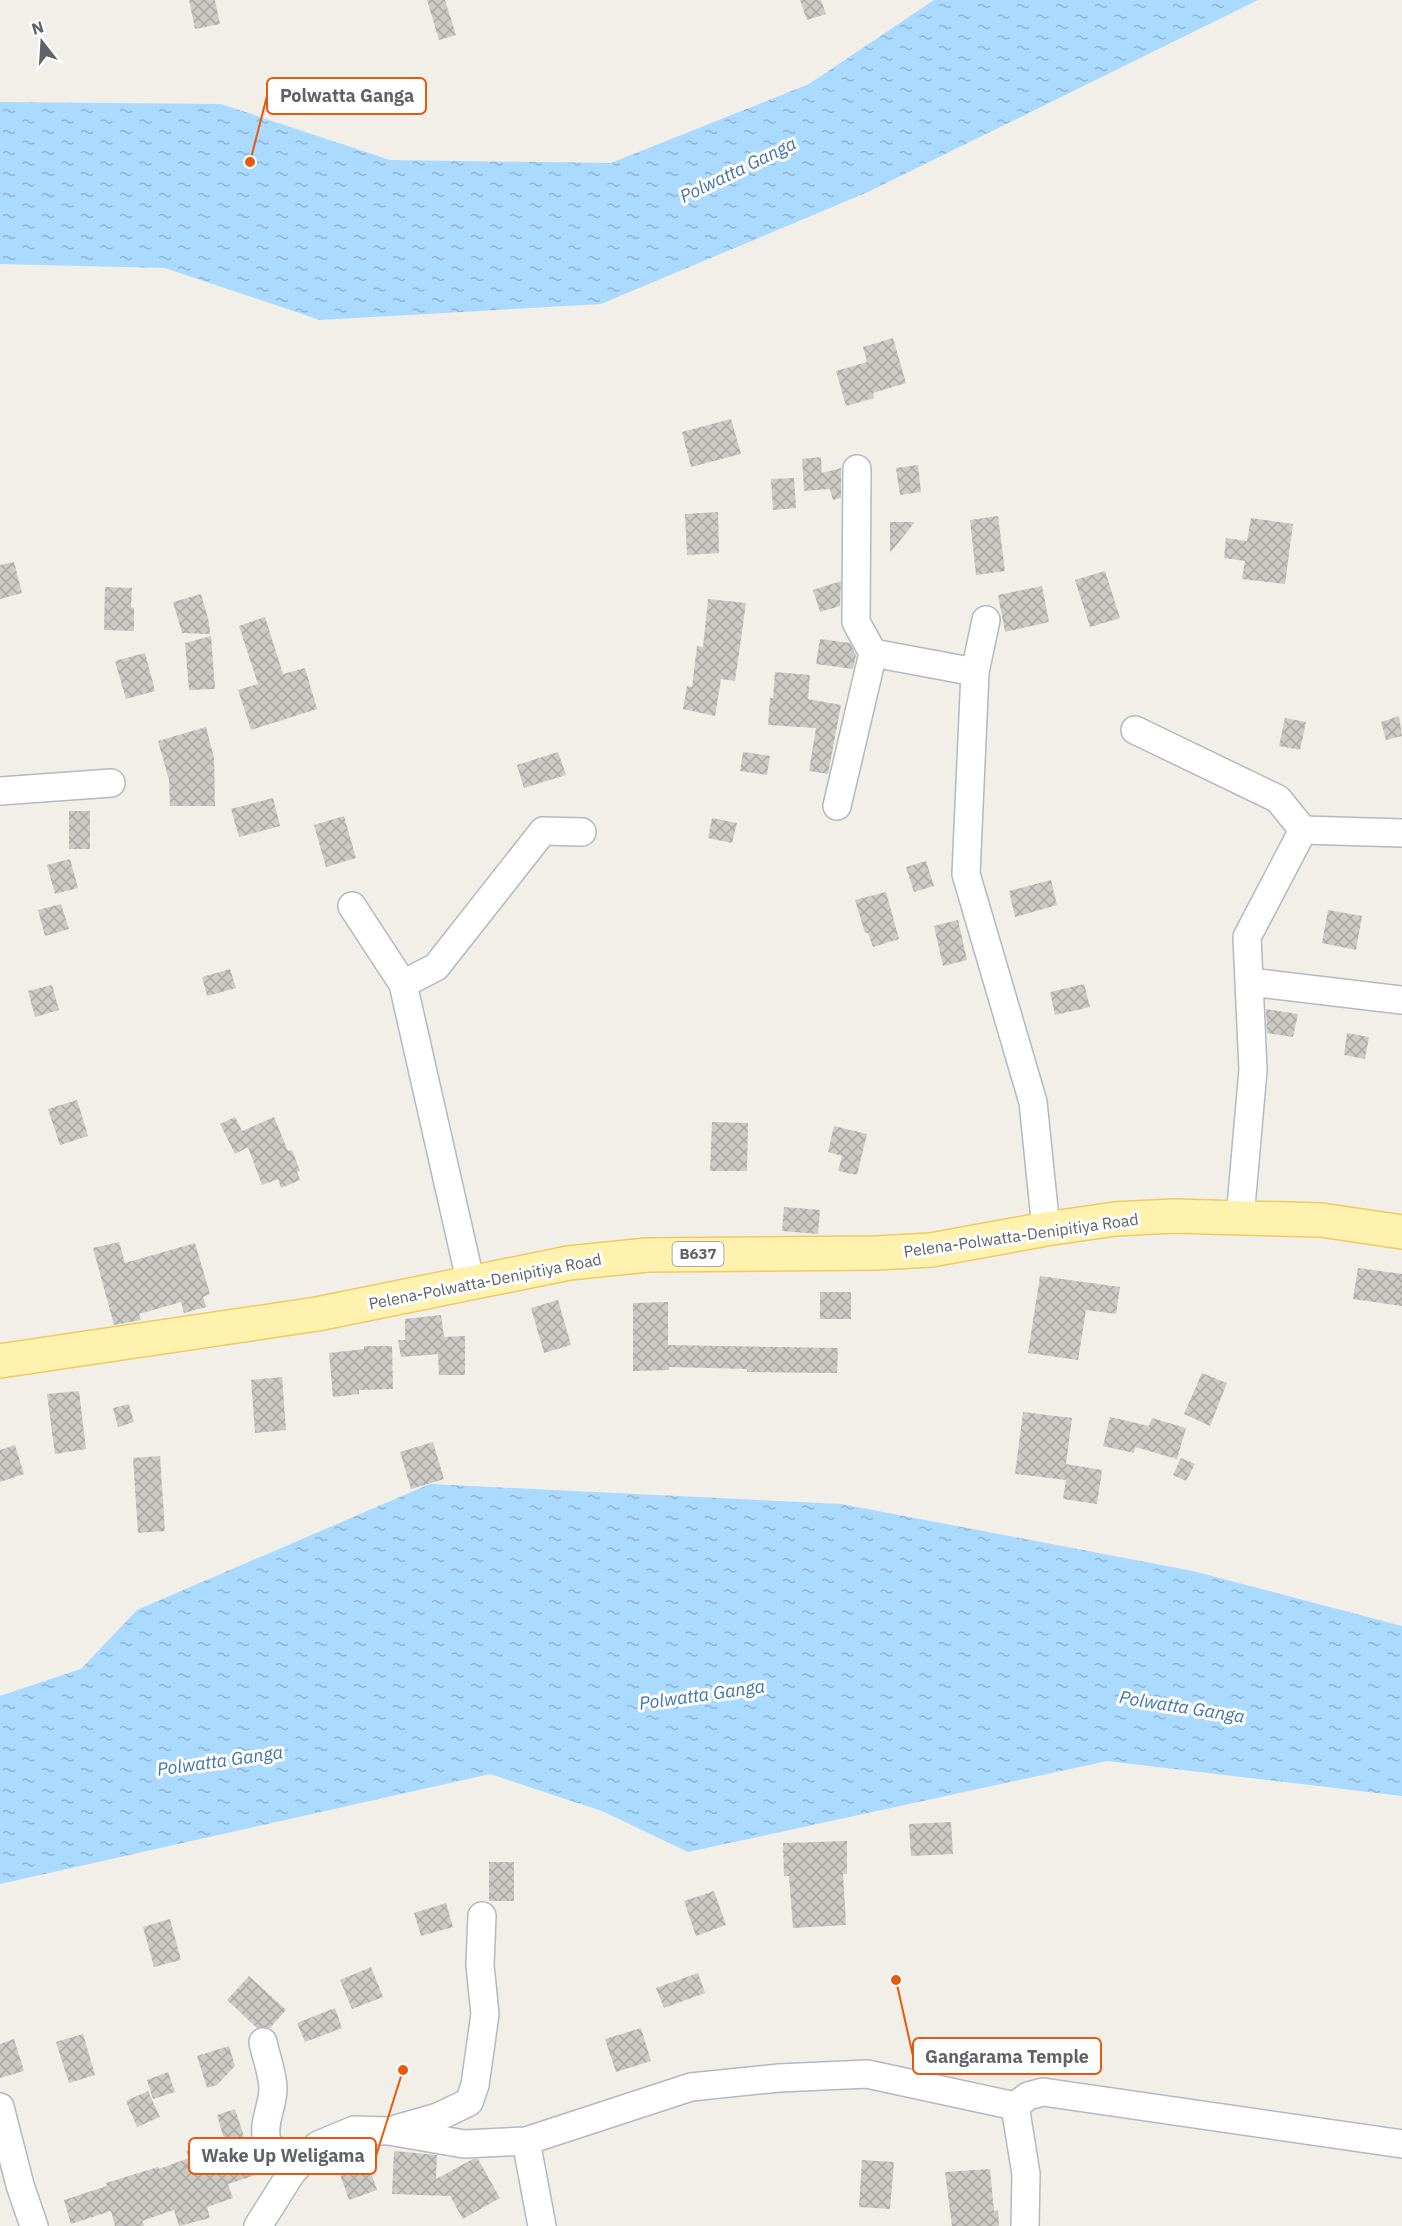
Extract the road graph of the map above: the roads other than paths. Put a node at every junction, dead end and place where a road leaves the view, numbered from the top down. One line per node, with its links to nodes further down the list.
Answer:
1 (857, 469): 3 (street)
2 (986, 620): 4 (street)
3 (873, 653): 4 (street); 8 (street)
4 (975, 672): 17 (street)
5 (1135, 730): 9 (street)
6 (111, 783): 7 (street)
7 (0, 791)
8 (837, 806)
9 (1303, 830): 11 (street); 13 (street)
10 (582, 832): 14 (street)
11 (1402, 833)
12 (352, 906): 14 (street)
13 (1250, 982): 15 (street); 16 (street)
14 (403, 984): 19 (street)
15 (1402, 1000)
16 (1240, 1218): 17 (main road, Pelena-Polwatta-Denipitiya Road / B637); 18 (main road, Pelena-Polwatta-Denipitiya Road / B637)
17 (1046, 1229): 19 (main road, Pelena-Polwatta-Denipitiya Road / B637)
18 (1402, 1232)
19 (471, 1284): 20 (main road, Pelena-Polwatta-Denipitiya Road / B637)
20 (0, 1361)
21 (482, 1916): 25 (street)
22 (263, 2042): 28 (street)
23 (1015, 2106): 26 (street); 27 (street); 33 (street)
24 (0, 2107): 29 (street)
25 (389, 2131): 26 (street); 28 (street)
26 (526, 2141): 32 (street)
27 (1402, 2144)
28 (292, 2172): 31 (street)
29 (10, 2183): 30 (street)
30 (34, 2226)
31 (258, 2226)
32 (542, 2226)
33 (1025, 2226)

